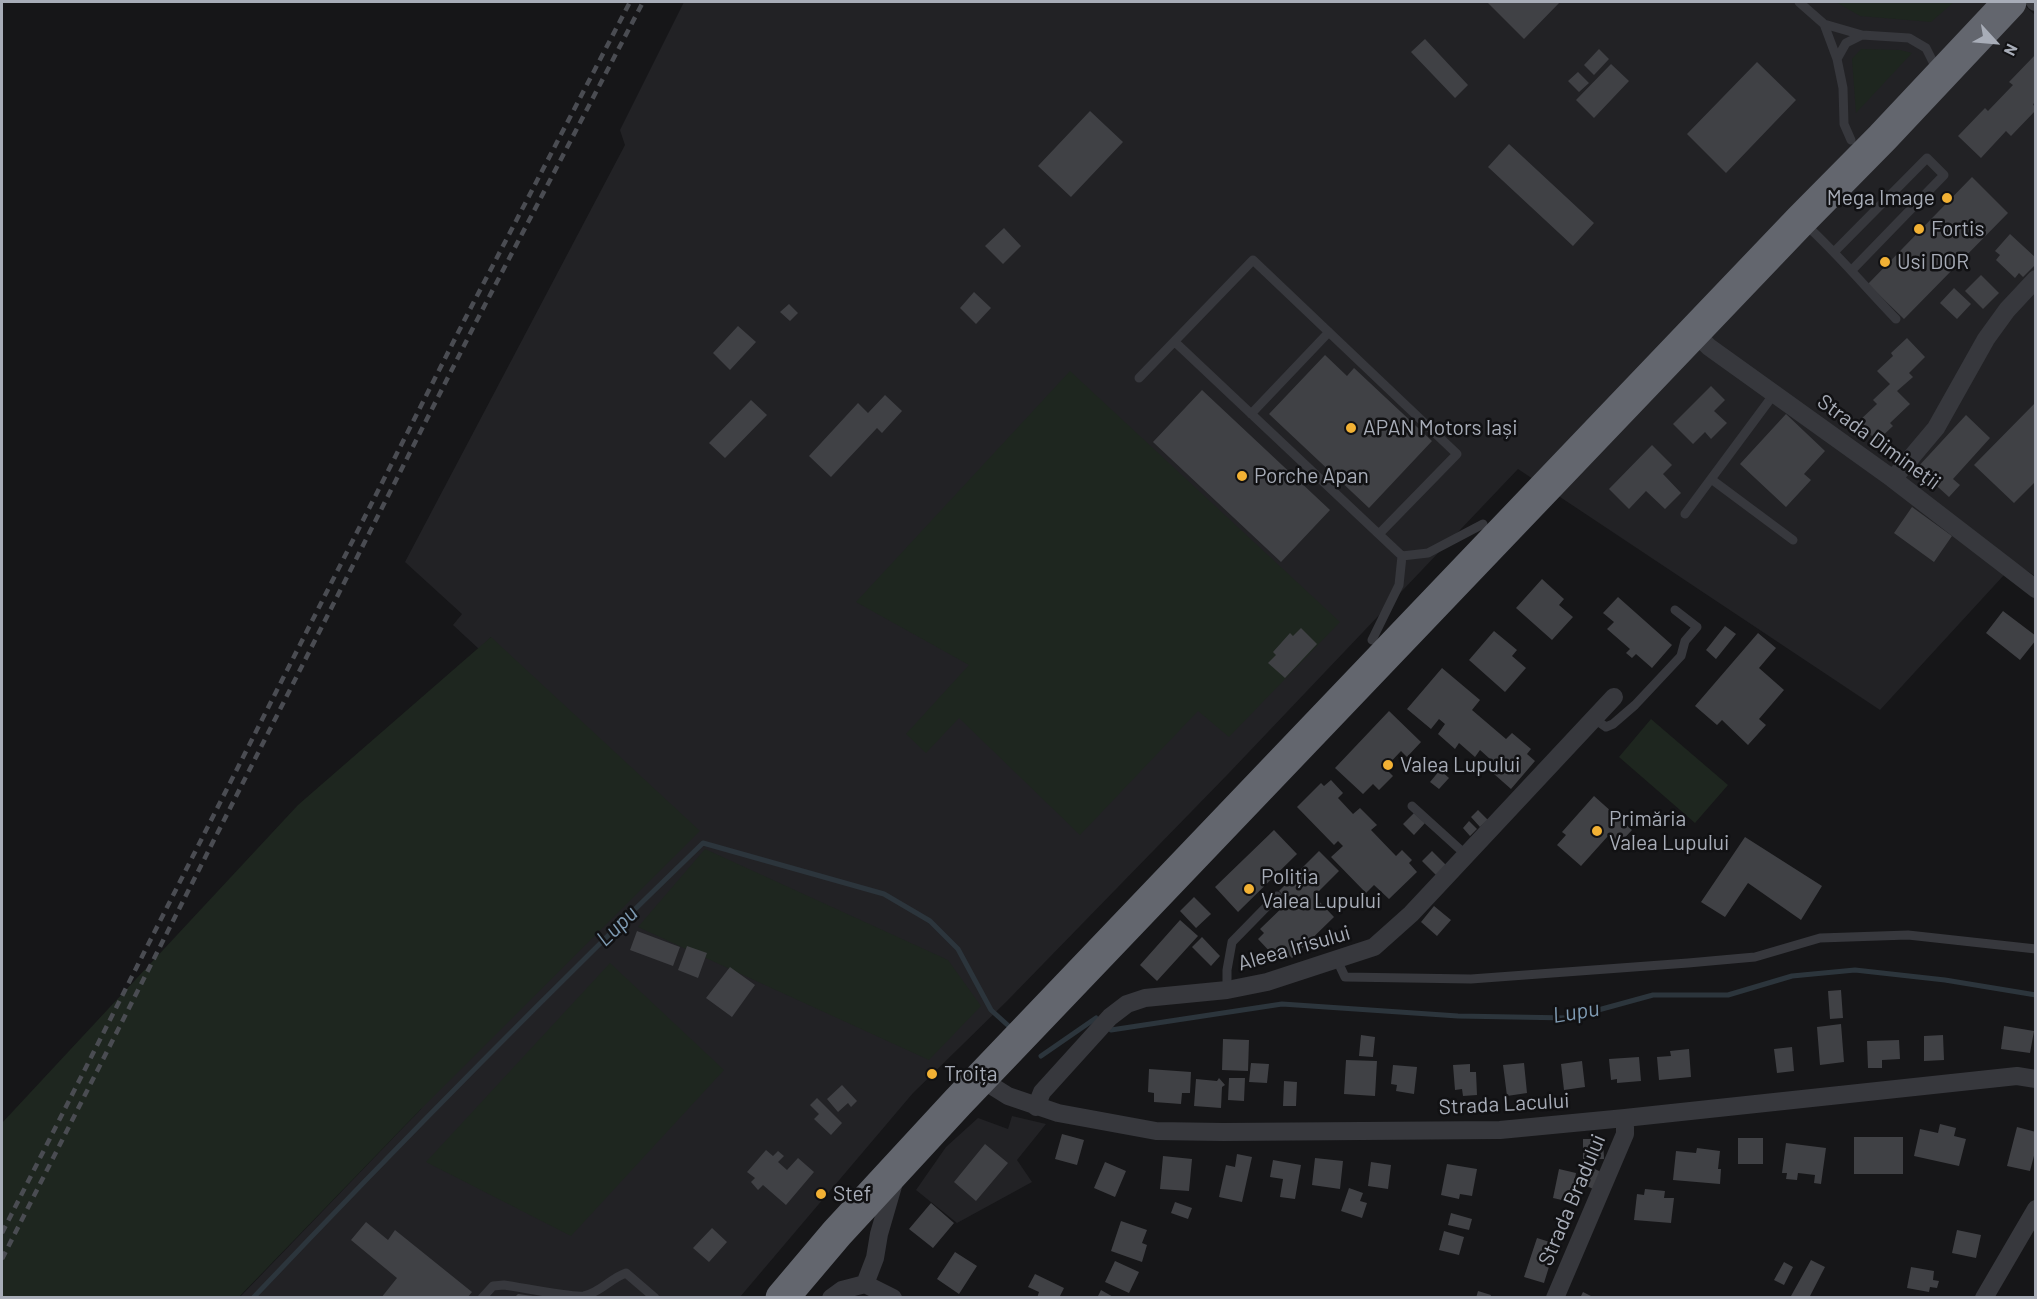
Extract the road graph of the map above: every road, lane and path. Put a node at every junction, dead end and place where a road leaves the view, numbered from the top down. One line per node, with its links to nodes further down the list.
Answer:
1 (1799, 2): 4 (lane)
2 (1982, 2): 6 (highway)
3 (2010, 2): 8 (highway)
4 (1824, 24): 5 (lane); 7 (lane)
5 (1862, 35): 6 (lane); 7 (lane)
6 (1930, 56): 8 (highway)
7 (1837, 59): 8 (lane)
8 (1867, 139): 9 (highway); 23 (highway)
9 (1802, 220): 10 (lane); 15 (highway)
10 (1834, 252): 11 (lane); 11 (lane)
11 (1852, 270): 13 (lane)
12 (2036, 279): 21 (street)
13 (1896, 319)
14 (1329, 332): 16 (lane); 19 (lane); 24 (lane)
15 (1695, 333): 18 (street, Strada Dimineții); 38 (highway)
16 (1175, 342): 17 (lane); 19 (lane)
17 (1139, 378)
18 (1774, 394): 20 (lane); 21 (street, Strada Dimineții)
19 (1251, 414): 24 (lane)
20 (1711, 479): 22 (lane); 25 (lane)
21 (1893, 479): 27 (street, Strada Dimineții)
22 (1685, 514)
23 (1483, 524): 26 (lane); 29 (highway)
24 (1379, 534): 26 (lane)
25 (1793, 540)
26 (1402, 556): 29 (lane)
27 (2036, 589)
28 (1675, 610): 31 (lane)
29 (1372, 640): 38 (highway)
30 (1614, 697): 31 (street, Aleea Irisului)
31 (1593, 718): 33 (street, Aleea Irisului)
32 (1412, 806): 33 (lane)
33 (1465, 854): 36 (street, Aleea Irisului)
34 (1277, 896): 37 (lane)
35 (2036, 949): 36 (lane)
36 (1337, 960): 37 (street, Aleea Irisului)
37 (1227, 990): 42 (street, Aleea Irisului)
38 (1034, 1009): 39 (highway)
39 (1004, 1040): 40 (highway); 49 (highway)
40 (981, 1079): 42 (street, Strada Lacului); 44 (highway)
41 (2036, 1079): 43 (street, Strada Lacului)
42 (1036, 1107): 43 (street, Strada Lacului)
43 (1625, 1118): 53 (street, Strada Bradului)
44 (899, 1166): 46 (street); 50 (highway)
45 (2036, 1209): 54 (street)
46 (865, 1284): 51 (street); 52 (street)
47 (482, 1298): 48 (lane)
48 (655, 1298)
49 (756, 1298)
50 (782, 1298)
51 (831, 1298)
52 (893, 1298)
53 (1555, 1298)
54 (1984, 1298)

